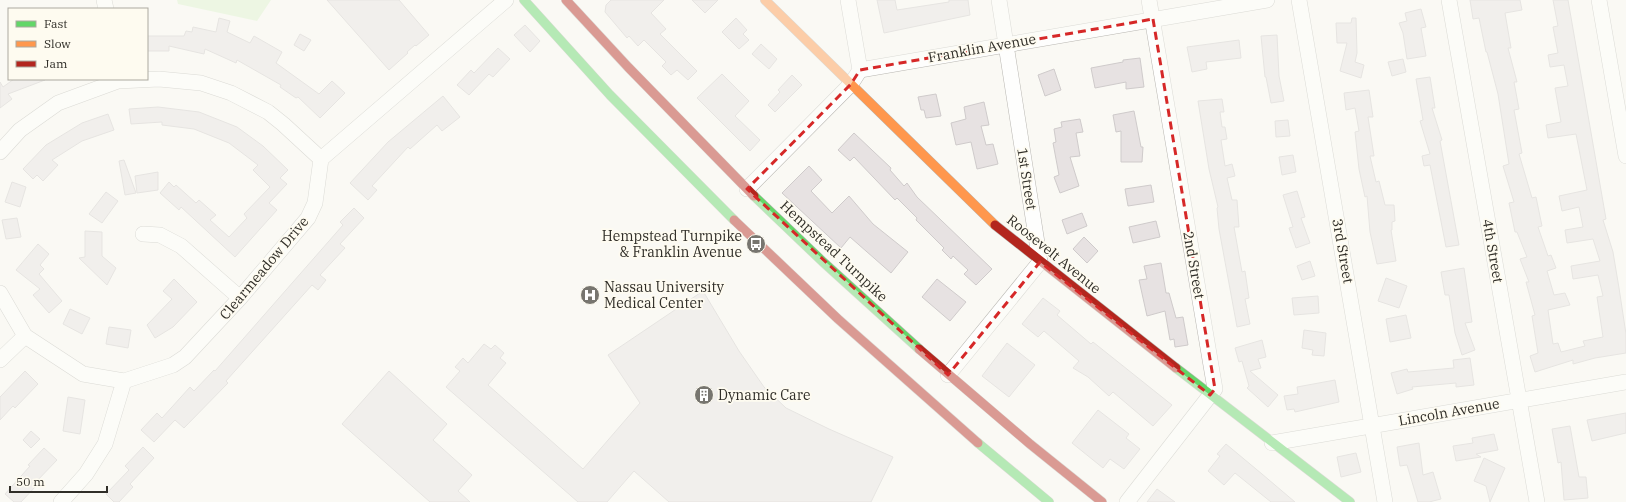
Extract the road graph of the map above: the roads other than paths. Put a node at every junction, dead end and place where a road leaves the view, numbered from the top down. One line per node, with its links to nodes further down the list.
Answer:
1 (506, 0): 20 (street)
2 (524, 0): 36 (main road)
3 (566, 0): 21 (main road, Hempstead Turnpike)
4 (765, 0): 17 (main road, Roosevelt Avenue)
5 (848, 0): 14 (street)
6 (999, 0): 13 (street, 1st Street)
7 (1149, 0): 12 (street, 2nd Street)
8 (1267, 0): 12 (street, Franklin Avenue)
9 (1300, 0): 33 (street, 3rd Street)
10 (1449, 0): 32 (street, 4th Street)
11 (1599, 0): 19 (street)
12 (1152, 19): 13 (street, Franklin Avenue); 31 (street, 2nd Street)
13 (1007, 44): 14 (street, Franklin Avenue); 23 (street, 1st Street)
14 (860, 70): 17 (street)
15 (148, 79): 20 (street)
16 (118, 80): 18 (street)
17 (851, 84): 21 (street); 23 (main road, Roosevelt Avenue)
18 (0, 152)
19 (1626, 156)
20 (321, 159): 25 (street, Clearmeadow Drive)
21 (747, 189): 28 (main road, Hempstead Turnpike)
22 (143, 234): 25 (street)
23 (1040, 262): 28 (street); 31 (main road, Roosevelt Avenue)
24 (0, 293): 26 (street)
25 (240, 298): 29 (street, Clearmeadow Drive)
26 (25, 336): 27 (street); 29 (street)
27 (0, 360)
28 (948, 375): 37 (main road, Hempstead Turnpike)
29 (124, 381): 35 (street)
30 (1626, 382): 32 (street, Lincoln Avenue)
31 (1210, 395): 34 (main road, Roosevelt Avenue); 38 (street, 2nd Street)
32 (1519, 400): 33 (street, Lincoln Avenue); 41 (street, 4th Street)
33 (1373, 426): 34 (street, Lincoln Avenue); 40 (street, 3rd Street)
34 (1272, 443): 39 (main road, Roosevelt Avenue)
35 (61, 502)
36 (1049, 502)
37 (1102, 502)
38 (1127, 502)
39 (1350, 502)
40 (1385, 502)
41 (1537, 502)

